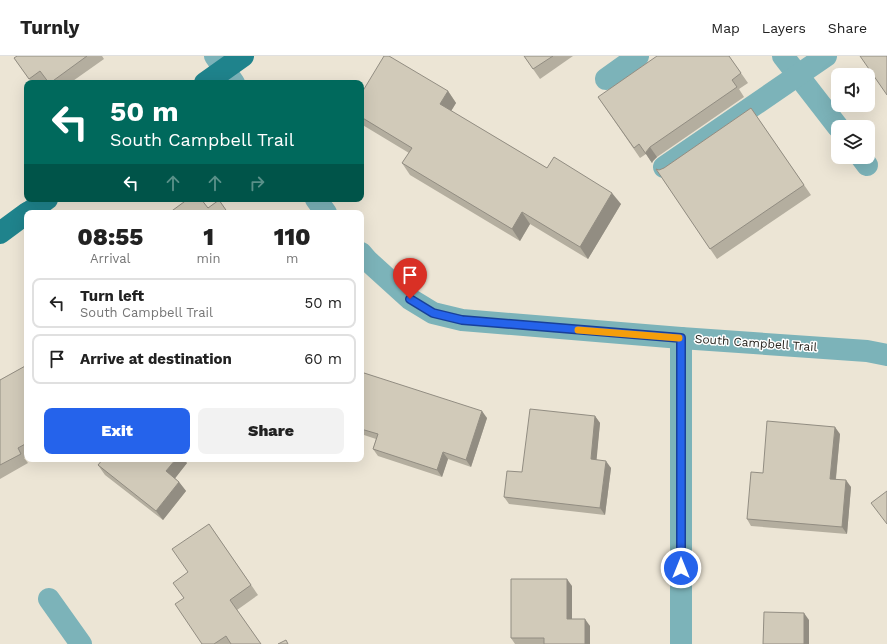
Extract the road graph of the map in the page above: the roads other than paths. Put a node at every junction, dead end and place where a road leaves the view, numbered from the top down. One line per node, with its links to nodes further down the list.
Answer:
1 (243, 56): 5 (main road)
2 (638, 56): 7 (street)
3 (783, 56): 6 (street)
4 (826, 56): 6 (street)
5 (224, 69): 8 (main road)
6 (798, 76): 9 (street); 10 (street)
7 (606, 79)
8 (209, 80)
9 (833, 120)
10 (664, 168)
11 (43, 202): 12 (main road)
12 (31, 210)
13 (24, 215): 14 (main road)
14 (0, 233)
15 (364, 256): 16 (street, South Campbell Trail)
16 (681, 338): 17 (street, South Campbell Trail); 20 (street)
17 (887, 355)
18 (49, 599): 19 (street)
19 (81, 644)
20 (681, 644)

